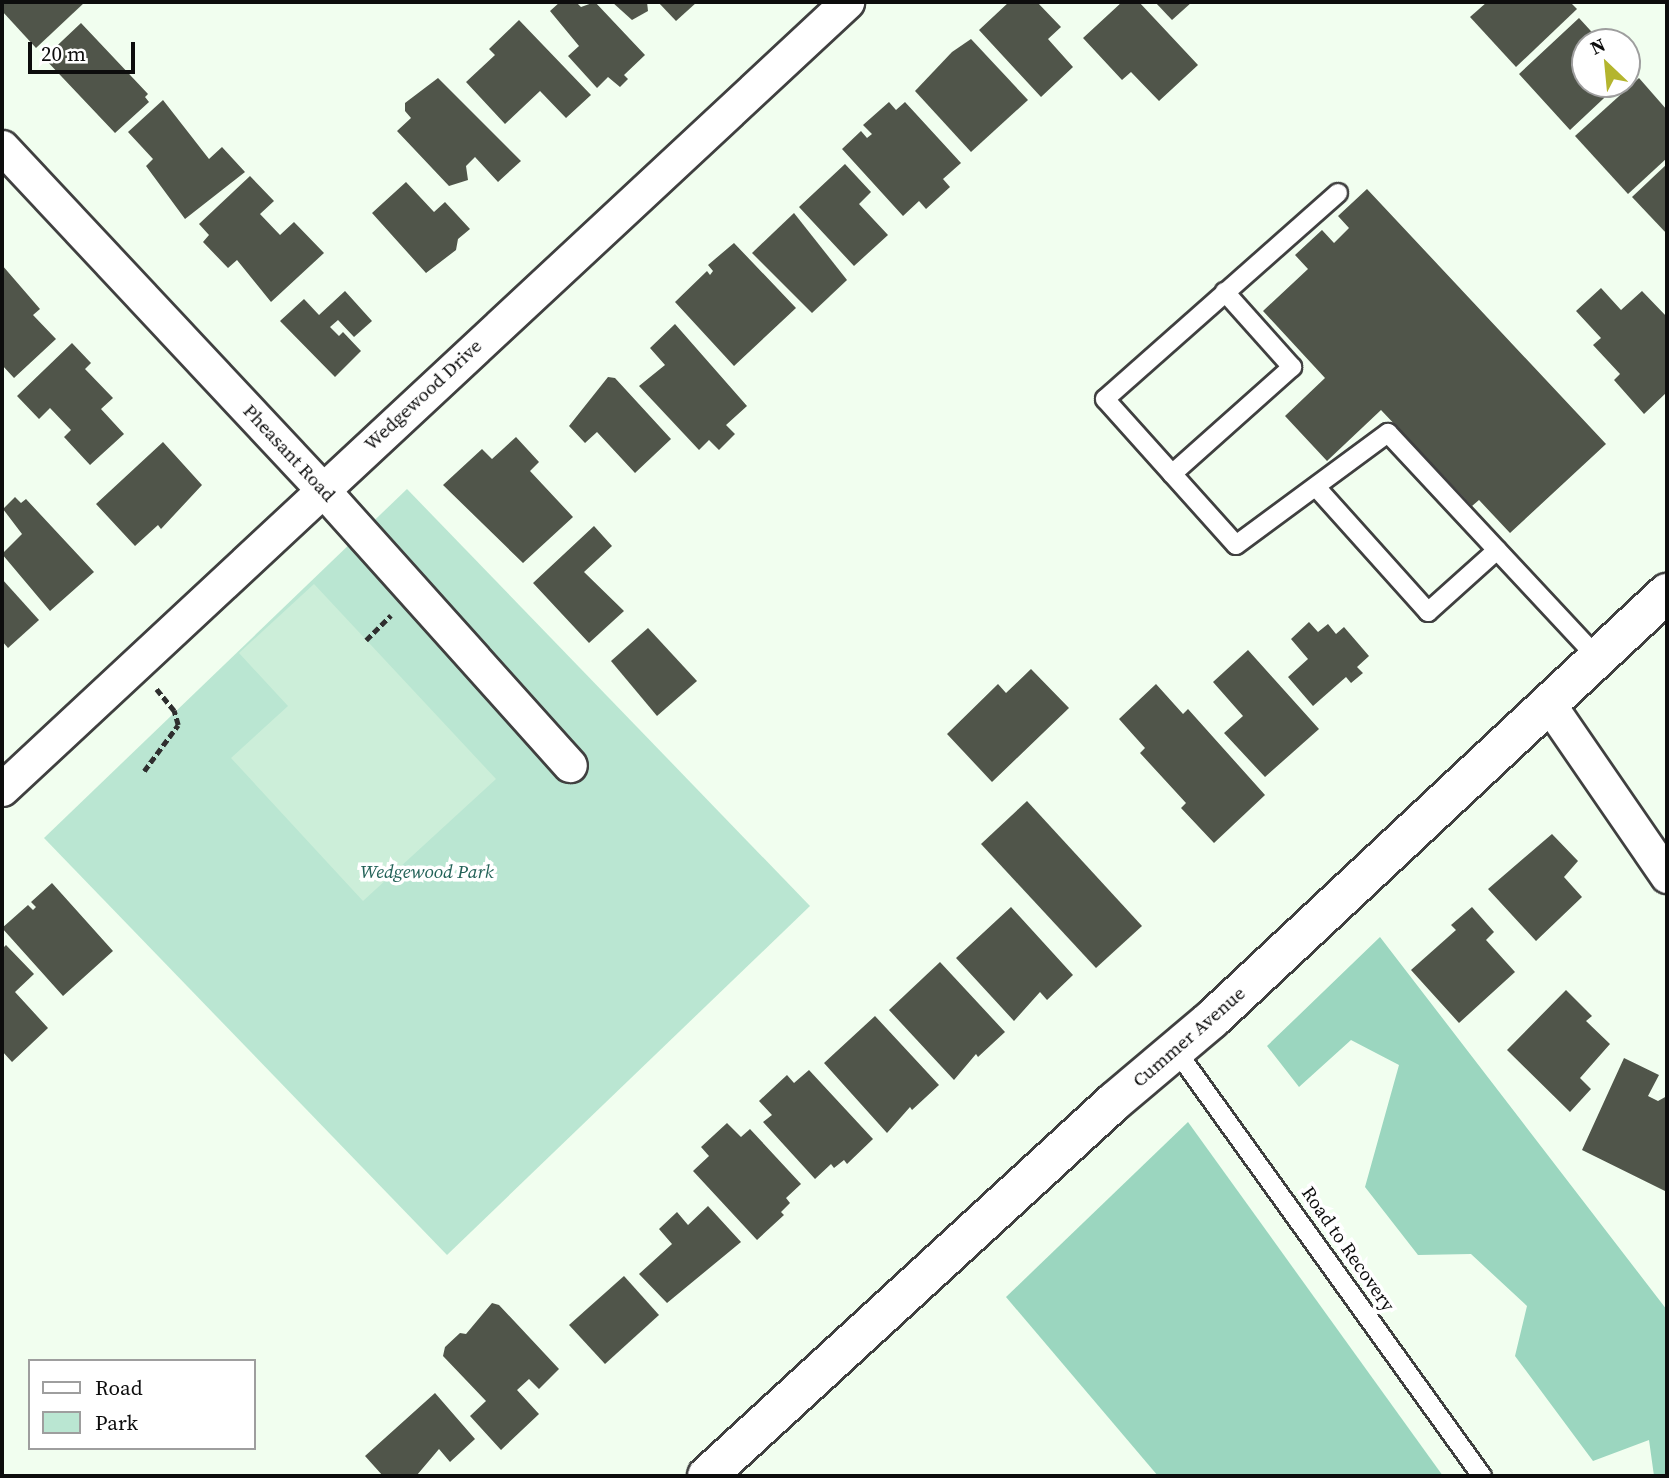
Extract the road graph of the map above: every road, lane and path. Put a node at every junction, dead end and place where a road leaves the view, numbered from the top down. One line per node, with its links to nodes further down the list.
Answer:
1 (847, 2): 7 (street, Wedgewood Drive)
2 (2, 147): 7 (street, Pheasant Road)
3 (1338, 193): 4 (lane)
4 (1225, 292): 5 (lane); 5 (lane)
5 (1172, 474): 6 (lane)
6 (1316, 487): 8 (lane); 8 (lane)
7 (322, 489): 11 (street, Wedgewood Drive); 13 (street, Pheasant Road)
8 (1497, 550): 10 (lane)
9 (1667, 593): 10 (street, Cummer Avenue)
10 (1598, 657): 12 (street, Cummer Avenue)
11 (135, 664): 14 (path); 15 (street, Wedgewood Drive)
12 (1548, 703): 16 (street); 17 (street, Cummer Avenue)
13 (570, 765)
14 (144, 771)
15 (2, 789)
16 (1667, 876)
17 (1175, 1049): 18 (street, Cummer Avenue); 19 (lane, Road to Recovery)
18 (707, 1476)
19 (1482, 1476)

